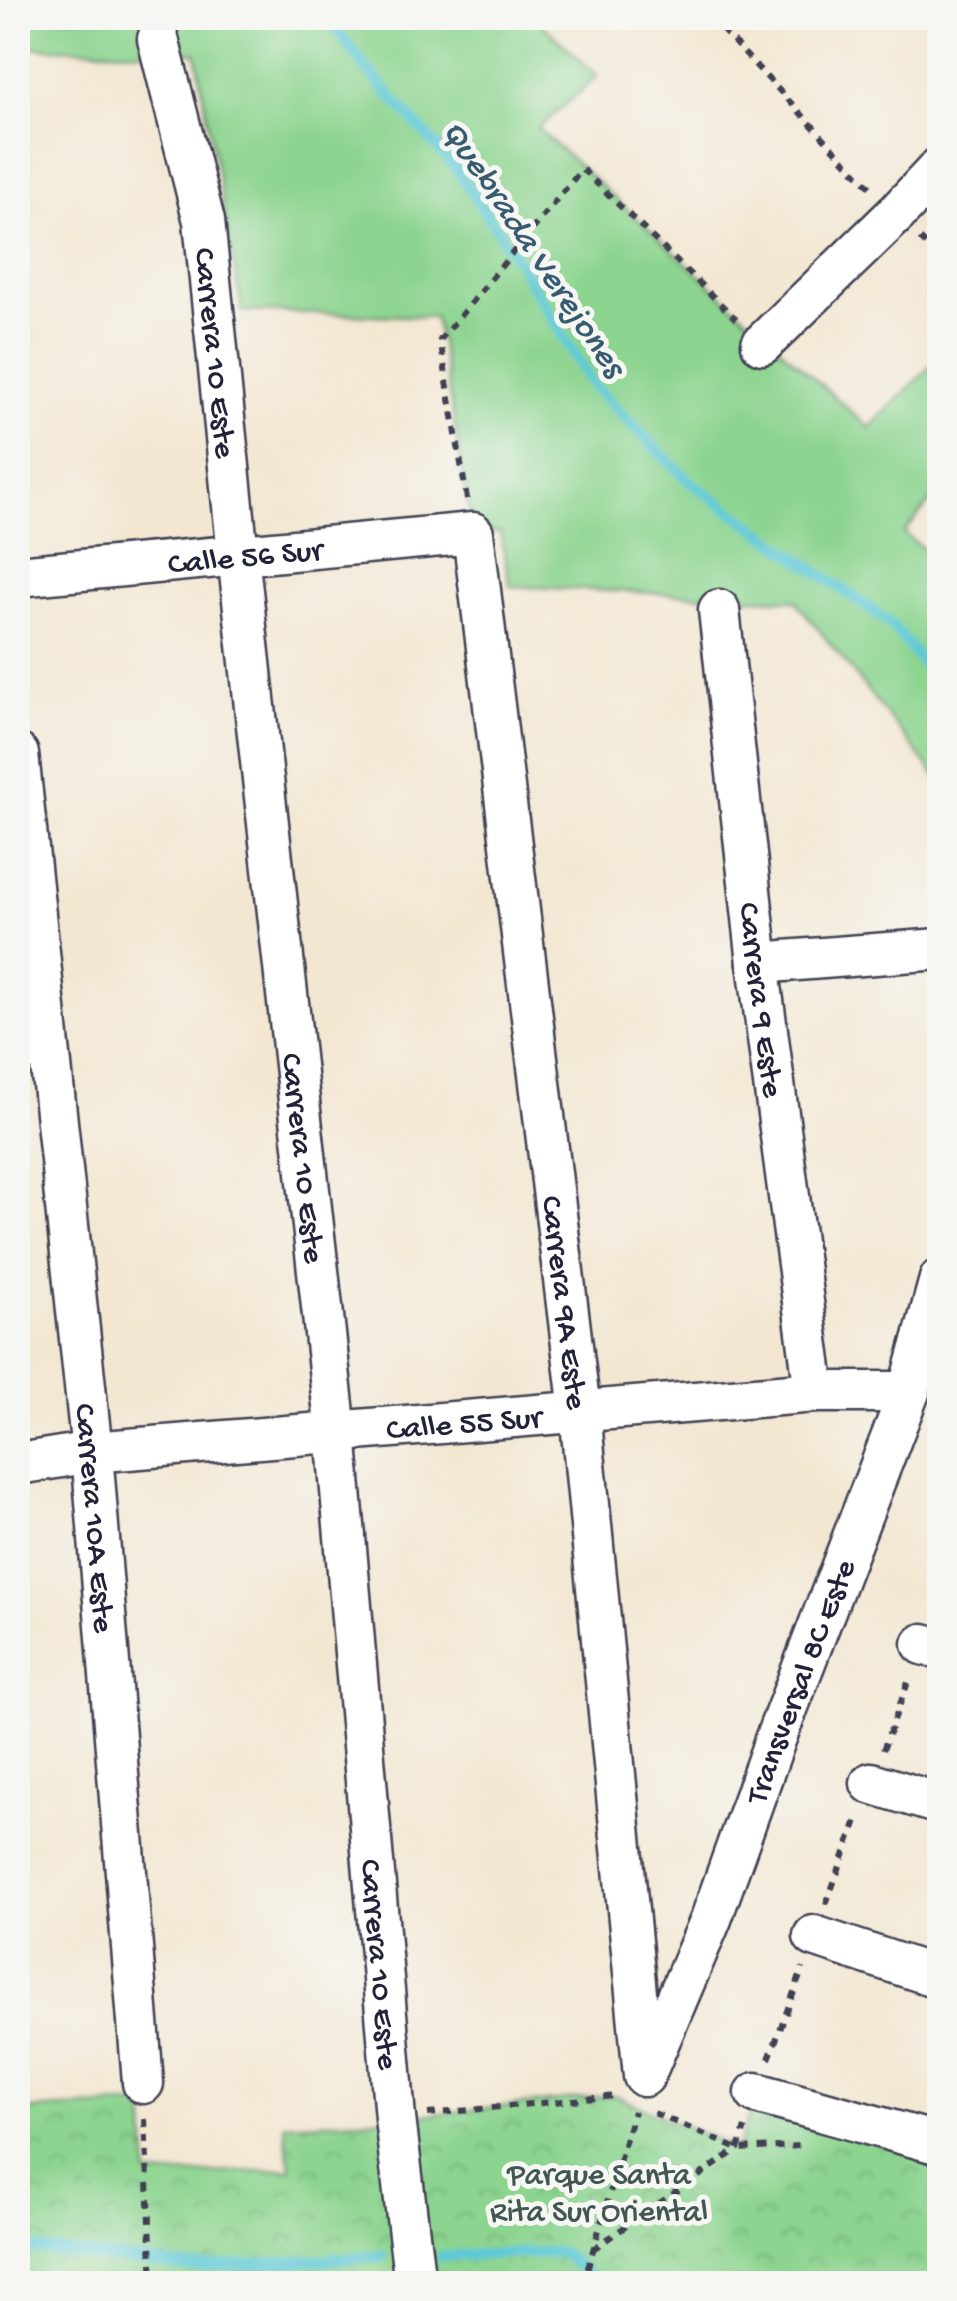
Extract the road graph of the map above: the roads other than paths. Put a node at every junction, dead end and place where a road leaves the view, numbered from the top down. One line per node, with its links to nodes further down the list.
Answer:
1 (158, 39): 5 (street, Carrera 10 Este)
2 (940, 167): 3 (street)
3 (762, 344)
4 (473, 534): 5 (street, Calle 56 Sur); 14 (street, Carrera 9A Este)
5 (238, 555): 6 (street, Calle 56 Sur); 15 (street, Carrera 10 Este)
6 (18, 576)
7 (719, 610): 10 (street, Carrera 9 Este)
8 (18, 754): 16 (street, Carrera 10A Este)
9 (940, 949): 10 (street)
10 (758, 962): 12 (street, Carrera 9 Este)
11 (940, 1279): 13 (street, Transversal 8C Este)
12 (815, 1392): 13 (street, Calle 55 Sur); 14 (street, Calle 55 Sur)
13 (909, 1392): 23 (street, Transversal 8C Este)
14 (580, 1411): 15 (street, Calle 55 Sur); 23 (street, Carrera 9A Este)
15 (336, 1432): 16 (street, Calle 55 Sur); 26 (street, Carrera 10 Este)
16 (92, 1452): 17 (street, Calle 55 Sur); 22 (street, Carrera 10A Este)
17 (18, 1464)
18 (871, 1784): 19 (street)
19 (940, 1804)
20 (814, 1936): 21 (street)
21 (940, 1978)
22 (143, 2083)
23 (640, 2090)
24 (756, 2093): 25 (street)
25 (940, 2144)
26 (415, 2284)

